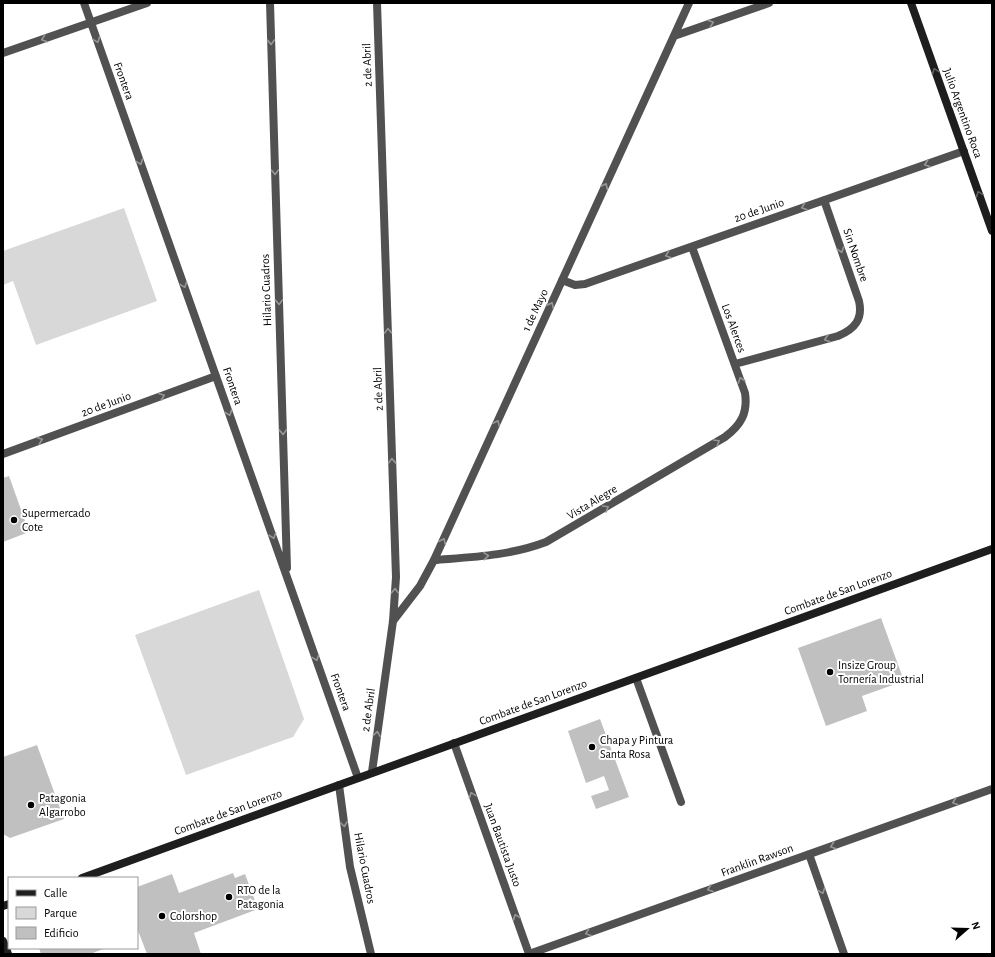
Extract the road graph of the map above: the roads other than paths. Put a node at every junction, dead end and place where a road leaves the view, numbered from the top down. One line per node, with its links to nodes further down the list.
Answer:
1 (84, 3): 8 (street, Frontera)
2 (147, 3): 8 (street)
3 (270, 3): 22 (street, Hilario Cuadros, one-way to 22)
4 (377, 3): 23 (street, 2 de Abril, one-way to 4)
5 (689, 3): 9 (street, 1 de Mayo)
6 (769, 3): 9 (street, one-way to 6)
7 (911, 3): 11 (main road, Julio Argentino Roca, one-way to 7)
8 (91, 22): 10 (street, one-way to 10); 17 (street, Frontera, one-way to 17)
9 (674, 36): 15 (street, 1 de Mayo, one-way to 9)
10 (3, 53)
11 (964, 151): 12 (street, 20 de Junio, one-way to 12); 13 (main road, Julio Argentino Roca, one-way to 11)
12 (824, 200): 14 (street, 20 de Junio, one-way to 14); 16 (street, Sin Nombre, one-way to 16)
13 (992, 230)
14 (692, 247): 15 (street, 20 de Junio, one-way to 15); 16 (street, Los Alerces)
15 (562, 280): 21 (street, 1 de Mayo, one-way to 15)
16 (735, 364): 18 (street, Los Alerces, one-way to 16)
17 (216, 376): 19 (street, 20 de Junio, one-way to 17); 22 (street, Frontera, one-way to 22)
18 (743, 418): 21 (street, Vista Alegre, one-way to 18)
19 (3, 454)
20 (992, 549): 24 (main road, Combate de San Lorenzo)
21 (434, 560): 23 (street, 1 de Mayo)
22 (287, 577): 27 (street, Frontera, one-way to 27)
23 (392, 621): 26 (street, 2 de Abril, one-way to 23)
24 (636, 678): 25 (main road, Combate de San Lorenzo); 30 (street)
25 (454, 743): 26 (main road, Combate de San Lorenzo); 36 (street, Juan Bautista Justo, one-way to 25)
26 (372, 772): 27 (main road, Combate de San Lorenzo)
27 (358, 778): 28 (main road, Combate de San Lorenzo)
28 (339, 785): 32 (main road, Combate de San Lorenzo); 35 (street, Hilario Cuadros, one-way to 35)
29 (992, 790): 31 (street, Franklin Rawson, one-way to 31)
30 (681, 802)
31 (809, 854): 36 (street, Franklin Rawson, one-way to 36); 37 (street, one-way to 37)
32 (85, 877)
33 (3, 941): 34 (main road)
34 (8, 954)
35 (371, 954)
36 (529, 954)
37 (844, 954)

